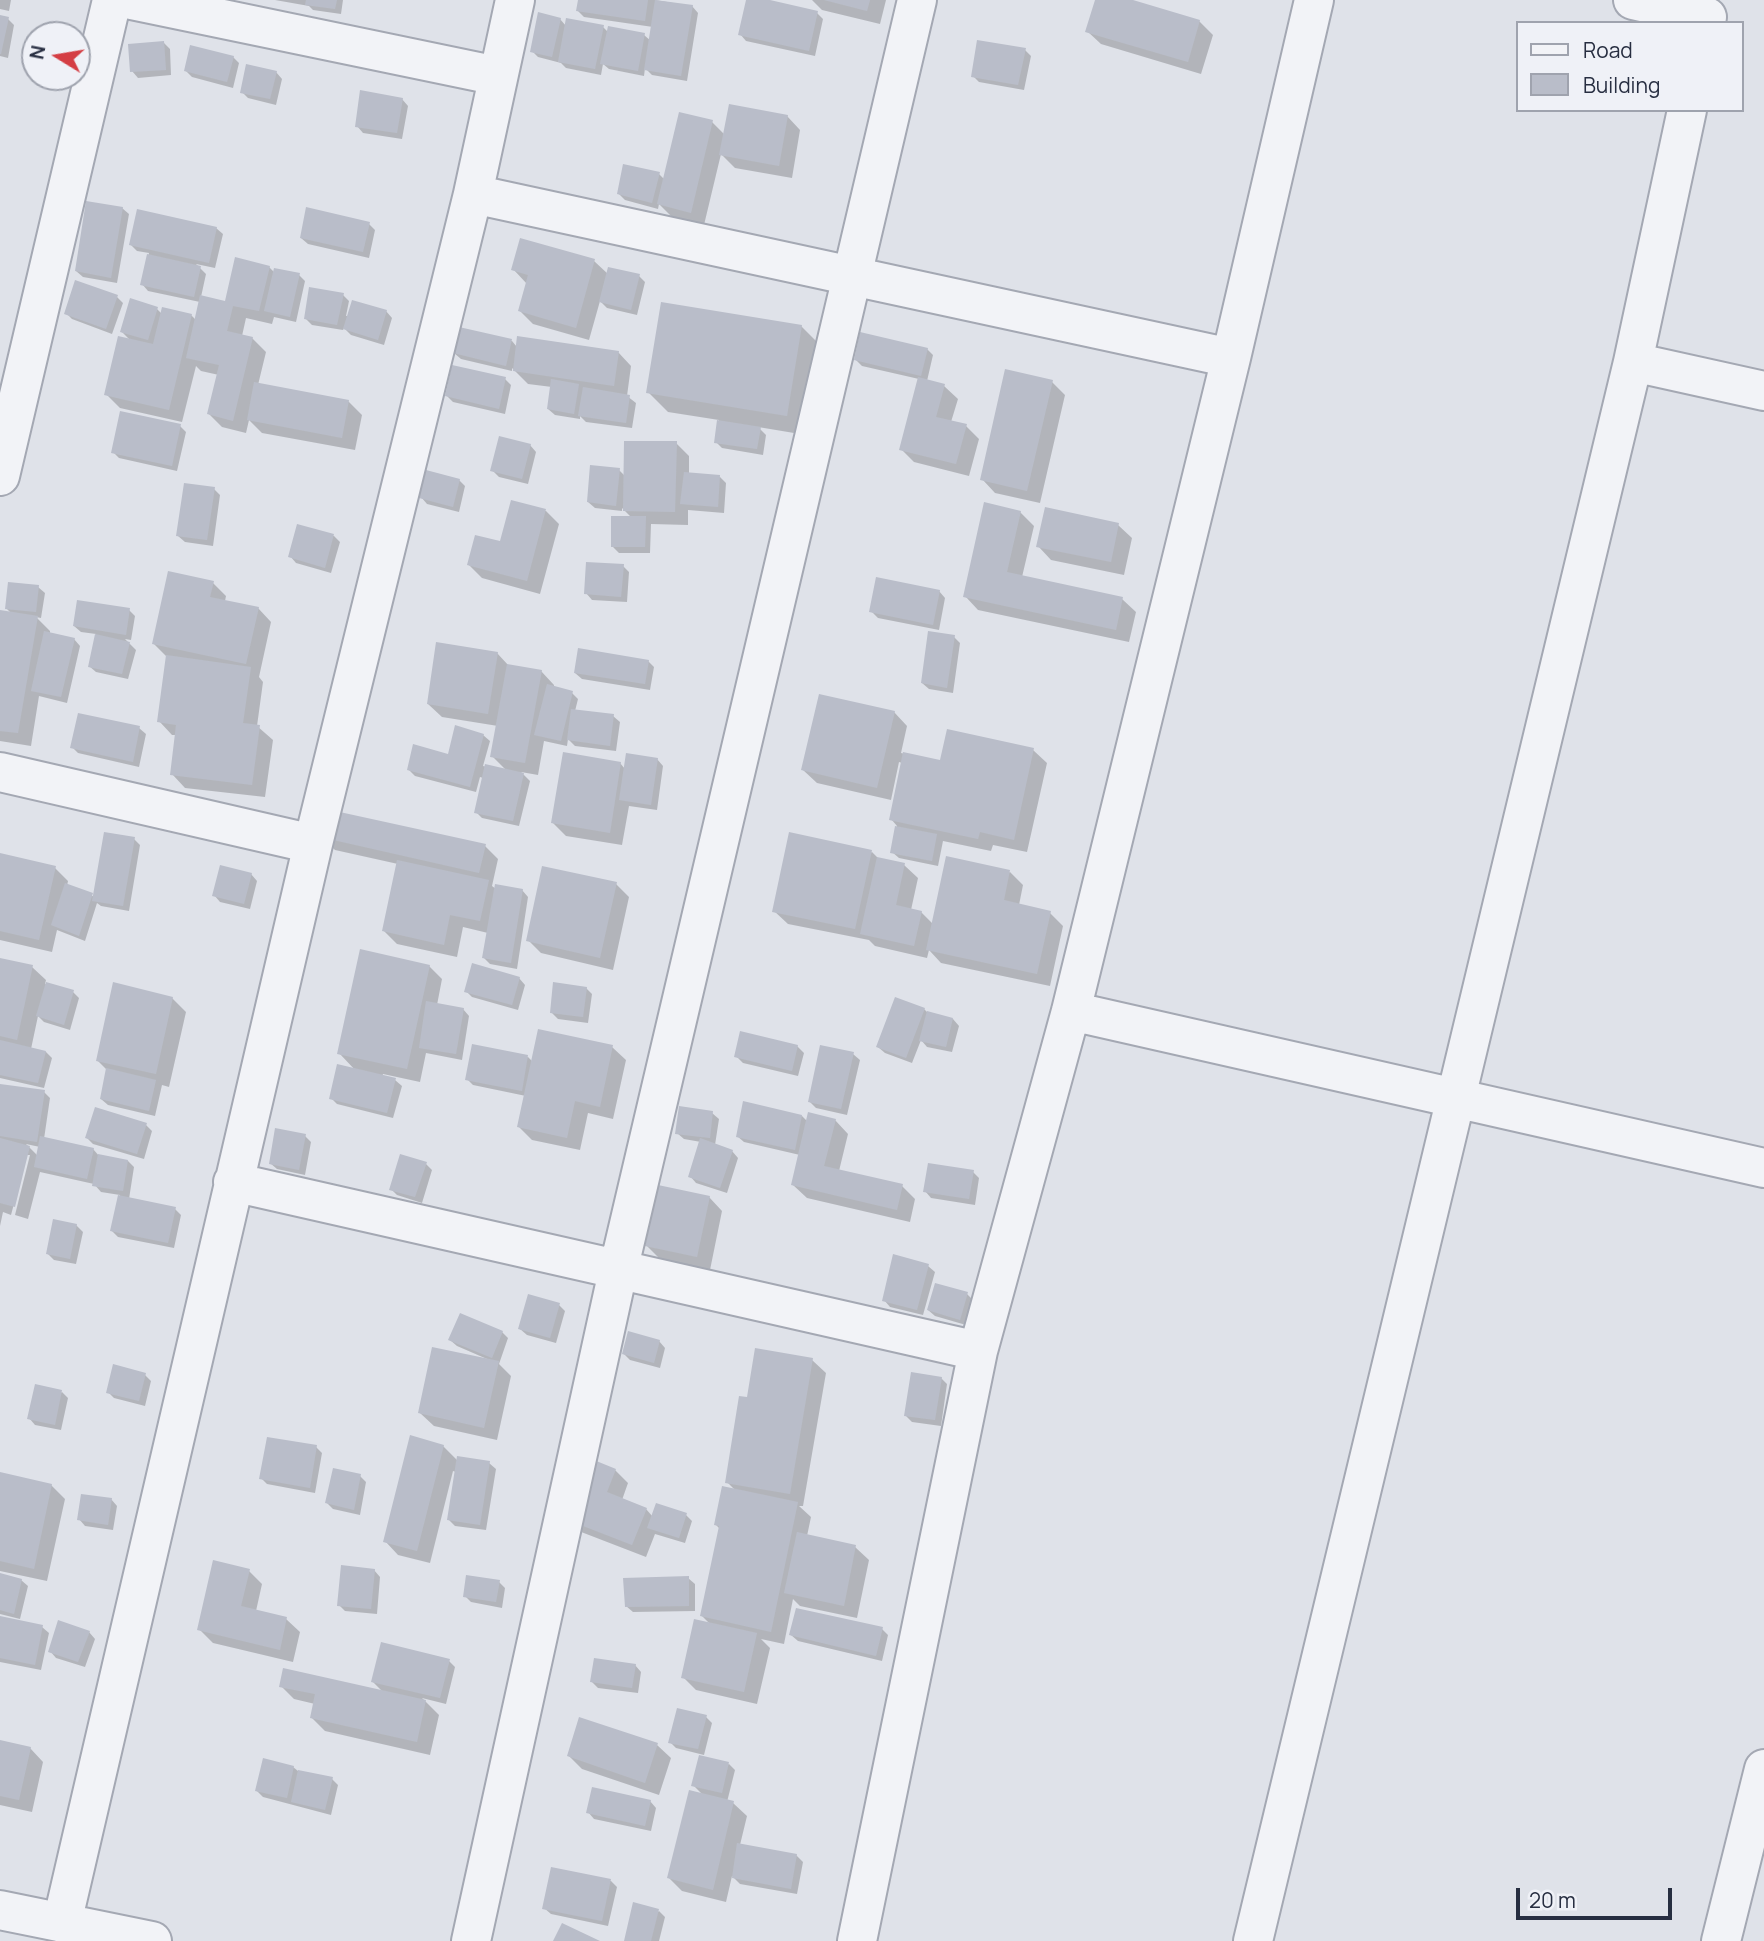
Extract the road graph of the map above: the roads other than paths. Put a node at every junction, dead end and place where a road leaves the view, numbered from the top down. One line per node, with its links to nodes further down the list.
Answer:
1 (112, 0): 15 (street)
2 (131, 0): 8 (street)
3 (515, 0): 8 (street)
4 (917, 0): 11 (street)
5 (1314, 0): 12 (street)
6 (1633, 0): 7 (street)
7 (1708, 13)
8 (498, 76): 10 (street)
9 (1687, 112): 13 (street)
10 (473, 194): 11 (street); 17 (street)
11 (852, 276): 12 (street); 22 (street)
12 (1231, 358): 18 (street)
13 (1633, 362): 14 (street); 19 (street)
14 (1764, 391)
15 (0, 476)
16 (0, 772): 17 (street)
17 (313, 844): 21 (street)
18 (1071, 1012): 19 (street); 23 (street)
19 (1456, 1099): 20 (street); 30 (street)
20 (1764, 1168)
21 (233, 1182): 22 (street); 26 (street)
22 (618, 1271): 23 (street); 28 (street)
23 (978, 1351): 29 (street)
24 (1764, 1769): 31 (street)
25 (0, 1910): 26 (street)
26 (62, 1923): 27 (street)
27 (152, 1941)
28 (471, 1941)
29 (857, 1941)
30 (1253, 1941)
31 (1721, 1941)

